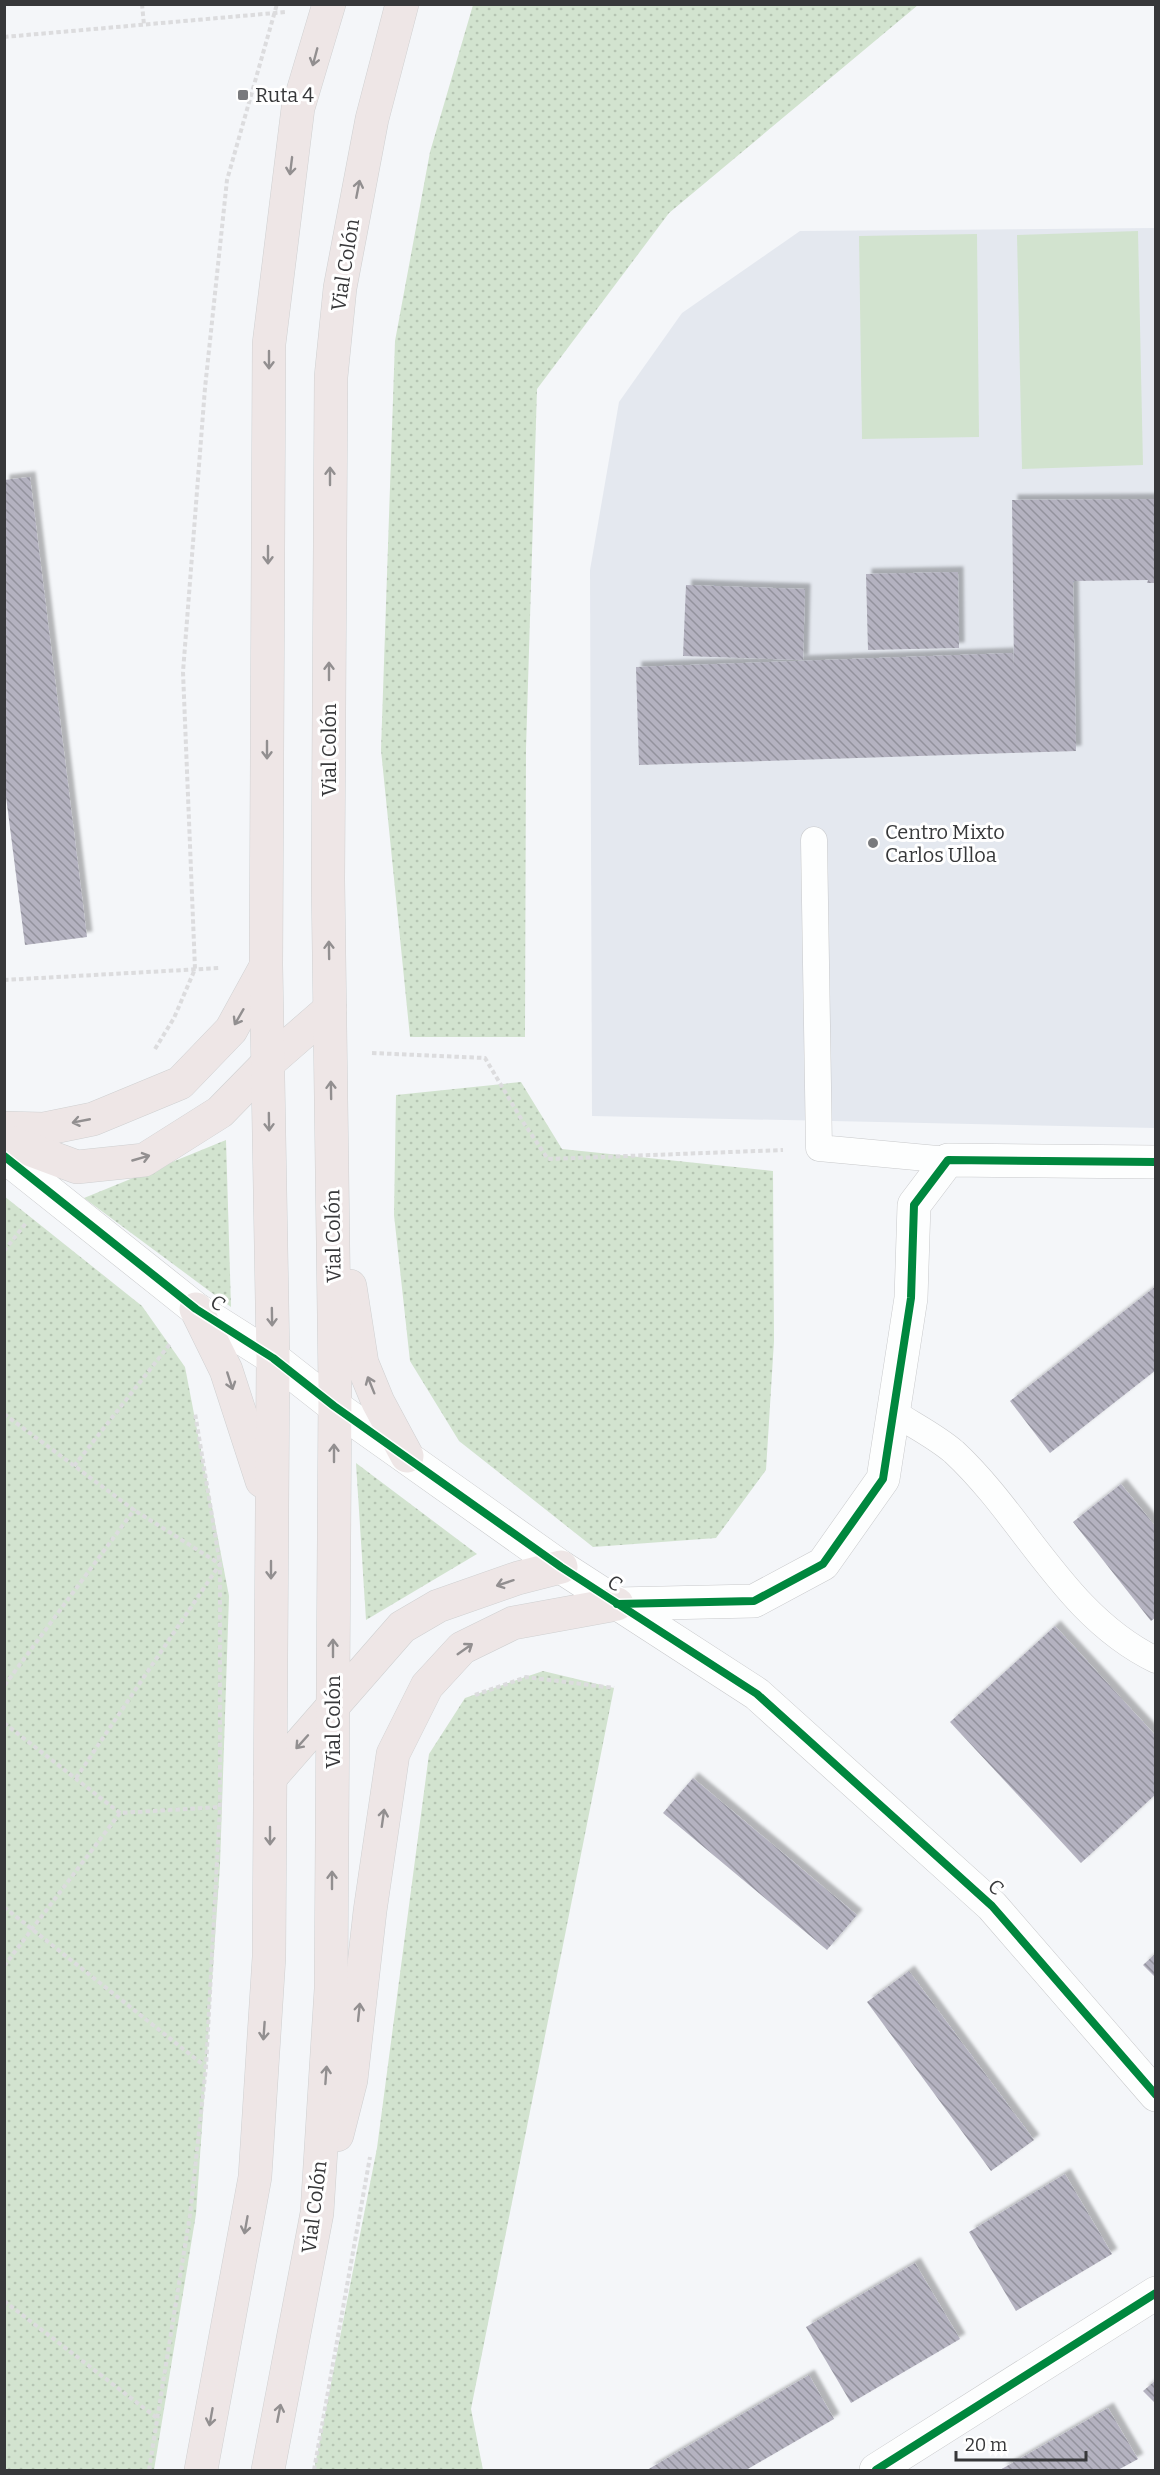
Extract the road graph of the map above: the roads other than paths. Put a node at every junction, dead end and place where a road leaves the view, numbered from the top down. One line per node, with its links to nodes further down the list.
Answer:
1 (402, 4): 5 (main road, Vial Colón, one-way to 1)
2 (329, 7): 4 (main road, one-way to 4)
3 (814, 840): 10 (lane)
4 (266, 965): 6 (main road); 7 (main road, one-way to 7)
5 (330, 1009): 6 (main road); 12 (main road, Vial Colón, one-way to 5)
6 (268, 1063): 8 (main road, one-way to 6); 14 (main road, one-way to 14)
7 (4, 1128)
8 (4, 1140)
9 (4, 1156): 13 (street, C)
10 (948, 1161): 11 (street); 16 (street)
11 (1155, 1162)
12 (332, 1169): 15 (main road, Vial Colón); 17 (main road, one-way to 12)
13 (196, 1309): 14 (street, C); 18 (main road, one-way to 18)
14 (273, 1358): 15 (street, C); 18 (main road)
15 (334, 1406): 17 (street, C); 22 (main road, Vial Colón, one-way to 15)
16 (893, 1412): 20 (street); 21 (lane)
17 (407, 1456): 19 (street, C)
18 (272, 1511): 23 (main road, one-way to 23)
19 (561, 1567): 20 (street, C); 22 (main road, one-way to 22)
20 (617, 1604): 24 (street, C); 25 (main road, one-way to 20)
21 (1155, 1660)
22 (333, 1707): 23 (main road, one-way to 23); 25 (main road, Vial Colón, one-way to 22)
23 (270, 1778): 27 (main road, one-way to 27)
24 (1155, 2095)
25 (317, 2213): 28 (main road, Vial Colón, one-way to 25)
26 (1155, 2293): 29 (street)
27 (201, 2470)
28 (268, 2470)
29 (876, 2470)

